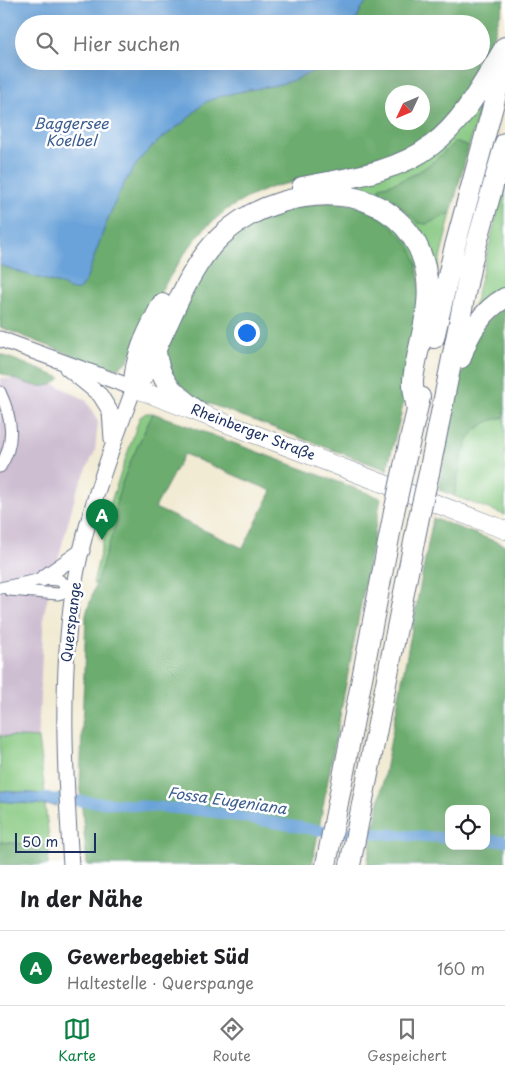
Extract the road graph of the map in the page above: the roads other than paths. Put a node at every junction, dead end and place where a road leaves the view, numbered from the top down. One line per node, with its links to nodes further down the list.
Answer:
1 (505, 47): 9 (highway)
2 (505, 62): 12 (highway)
3 (505, 143): 8 (highway)
4 (505, 298): 8 (highway)
5 (0, 339): 7 (street, Rheinberger Straße)
6 (156, 352): 9 (highway); 11 (highway); 12 (highway)
7 (58, 361): 9 (street, Rheinberger Straße); 13 (street)
8 (446, 383): 22 (highway, bridge)
9 (134, 388): 11 (main road, Rheinberger Straße); 13 (street, Querspange)
10 (0, 392): 14 (street)
11 (196, 410): 15 (main road, Rheinberger Straße)
12 (417, 410): 21 (highway, bridge)
13 (112, 446): 16 (street, Querspange)
14 (0, 467)
15 (505, 530)
16 (82, 550): 17 (street); 19 (street, Querspange)
17 (42, 579): 18 (street); 19 (street)
18 (0, 589): 19 (street)
19 (73, 590): 20 (street, Querspange)
20 (71, 865)
21 (326, 865)
22 (350, 865)

